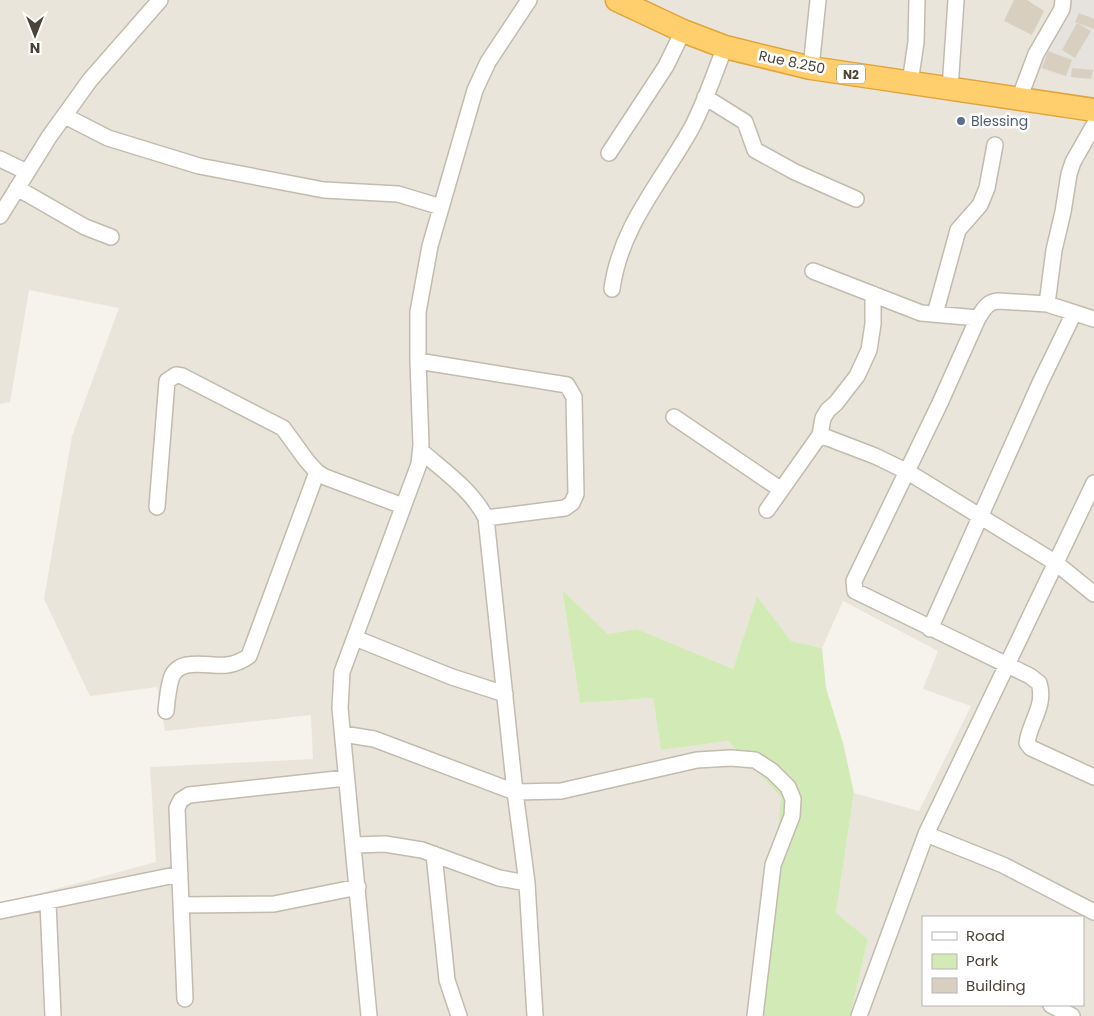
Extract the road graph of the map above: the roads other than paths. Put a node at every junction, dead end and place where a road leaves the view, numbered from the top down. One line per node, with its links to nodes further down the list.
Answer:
1 (160, 0): 17 (street)
2 (529, 0): 25 (street)
3 (617, 0): 8 (highway, Rue 8.250 / N2)
4 (818, 0): 11 (street)
5 (917, 0): 12 (street)
6 (956, 0): 13 (street)
7 (1063, 0): 15 (street)
8 (645, 7): 9 (highway, Rue 8.250 / N2)
9 (683, 31): 10 (highway, Rue 8.250 / N2); 20 (street)
10 (725, 47): 11 (highway, Rue 8.250 / N2); 14 (street)
11 (811, 68): 12 (highway, Rue 8.250 / N2)
12 (910, 82): 13 (highway, Rue 8.250 / N2)
13 (950, 89): 15 (highway, Rue 8.250 / N2)
14 (705, 98): 24 (street); 29 (street)
15 (1019, 99): 16 (highway, Rue 8.250 / N2)
16 (1094, 110)
17 (65, 116): 22 (street); 25 (street)
18 (1094, 125): 31 (street)
19 (995, 144): 33 (street)
20 (609, 153)
21 (0, 158): 22 (street)
22 (27, 172): 23 (street)
23 (17, 188): 26 (street); 27 (street)
24 (856, 199)
25 (441, 207): 36 (street)
26 (0, 216)
27 (111, 237)
28 (813, 271): 30 (street)
29 (612, 289)
30 (873, 294): 33 (street); 38 (street)
31 (1046, 304): 32 (street); 34 (street)
32 (1074, 312): 35 (street); 47 (street)
33 (935, 314): 34 (street)
34 (978, 318): 41 (street)
35 (1094, 319)
36 (418, 361): 39 (street); 48 (street)
37 (674, 417): 43 (street)
38 (820, 435): 41 (street); 43 (street)
39 (421, 451): 44 (street); 48 (street)
40 (317, 472): 44 (street); 45 (street); 55 (street)
41 (908, 472): 47 (street); 51 (street)
42 (1094, 484): 49 (street)
43 (780, 489): 46 (street)
44 (403, 506): 52 (street)
45 (157, 507)
46 (767, 510)
47 (980, 517): 49 (street); 51 (street)
48 (486, 518): 54 (street)
49 (1056, 562): 50 (street); 53 (street)
50 (1094, 594)
51 (930, 629): 53 (street)
52 (355, 638): 54 (street); 56 (street)
53 (1005, 665): 57 (street); 60 (street)
54 (504, 694): 59 (street)
55 (166, 711)
56 (343, 734): 58 (street); 59 (street)
57 (1094, 777)
58 (346, 778): 61 (street); 63 (street)
59 (515, 792): 64 (street); 76 (street)
60 (926, 834): 69 (street); 77 (street)
61 (355, 845): 62 (street); 65 (street)
62 (434, 854): 64 (street); 74 (street)
63 (180, 874): 66 (street); 67 (street)
64 (527, 883): 75 (street)
65 (358, 887): 67 (street); 73 (street)
66 (48, 903): 68 (street); 72 (street)
67 (181, 905): 70 (street)
68 (0, 911)
69 (1094, 912)
70 (185, 1000)
71 (1053, 1006): 78 (street)
72 (53, 1016)
73 (369, 1016)
74 (459, 1016)
75 (535, 1016)
76 (755, 1016)
77 (859, 1016)
78 (1072, 1016)

